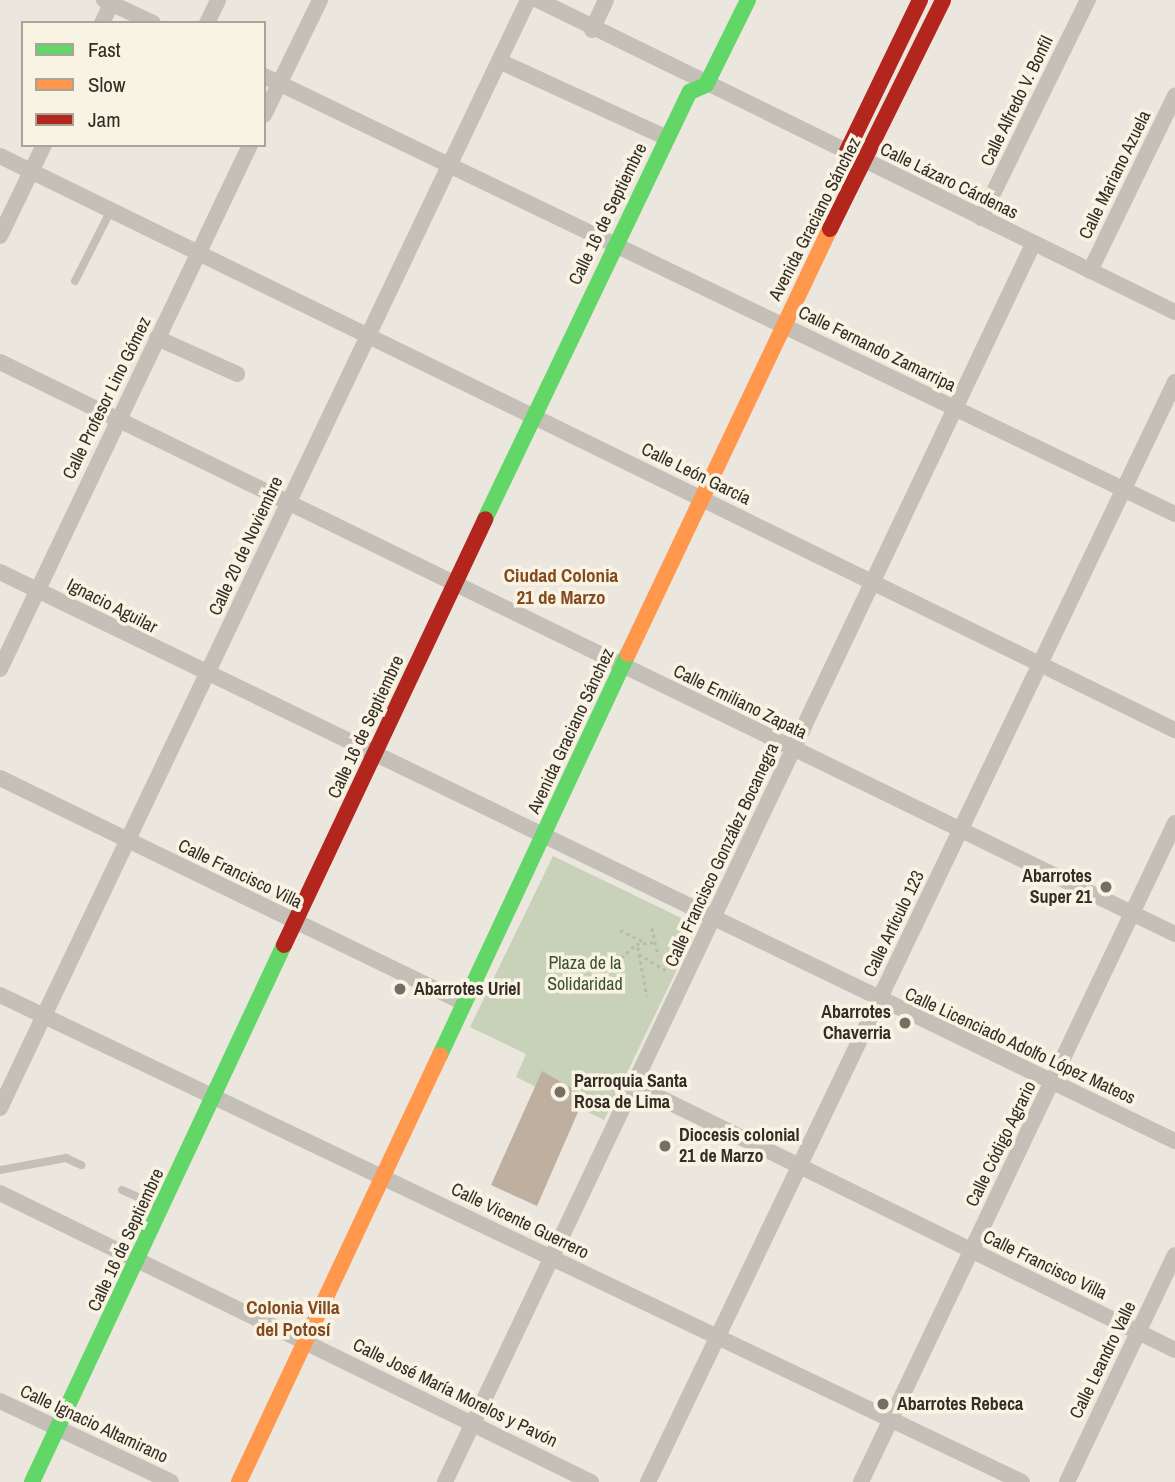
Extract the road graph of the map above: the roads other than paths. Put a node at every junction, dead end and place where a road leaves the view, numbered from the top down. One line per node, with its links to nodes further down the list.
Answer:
1 (218, 0): 13 (street)
2 (320, 0): 17 (street)
3 (528, 0): 15 (street, Calle 20 de Noviembre)
4 (538, 0): 14 (street, Calle Lázaro Cárdenas)
5 (606, 0): 14 (street)
6 (748, 0): 18 (street, Calle 16 de Septiembre)
7 (920, 0): 24 (street, Avenida Graciano Sánchez)
8 (943, 0): 26 (street, Avenida Graciano Sánchez)
9 (1088, 0): 30 (street, Calle Alfredo V. Bonfil)
10 (110, 1): 11 (street); 12 (street)
11 (103, 21)
12 (149, 21)
13 (208, 21)
14 (592, 30): 18 (street, Calle Lázaro Cárdenas)
15 (499, 61): 21 (street); 27 (street, Calle 20 de Noviembre)
16 (266, 77): 17 (street, Calle Fernando Zamarripa)
17 (280, 83): 20 (street); 27 (street, Calle Fernando Zamarripa)
18 (706, 85): 21 (street, Calle 16 de Septiembre); 24 (street, Calle Lázaro Cárdenas)
19 (1175, 96): 35 (street, Calle Mariano Azuela)
20 (266, 111)
21 (667, 138): 32 (street, Calle 16 de Septiembre)
22 (43, 147): 28 (street)
23 (249, 147): 34 (street, Calle Profesor Lino Gómez)
24 (847, 151): 26 (street, Calle Lázaro Cárdenas)
25 (0, 156): 28 (street, Calle León García)
26 (866, 162): 30 (street, Calle Lázaro Cárdenas); 38 (street, Avenida Graciano Sánchez)
27 (450, 164): 32 (street, Calle Fernando Zamarripa); 39 (street, Calle 20 de Noviembre)
28 (32, 172): 29 (street, Calle León García); 31 (street)
29 (111, 209): 34 (street, Calle León García); 36 (lane)
30 (981, 218): 33 (street, Calle Lázaro Cárdenas)
31 (0, 236)
32 (614, 244): 38 (street, Calle Fernando Zamarripa); 45 (street, Calle 16 de Septiembre)
33 (1033, 244): 35 (street, Calle Lázaro Cárdenas); 44 (street, Calle Francisco González Bocanegra)
34 (200, 252): 39 (street, Calle León García); 40 (street, Calle Profesor Lino Gómez)
35 (1090, 271): 37 (street, Calle Lázaro Cárdenas)
36 (75, 281)
37 (1175, 313)
38 (783, 325): 44 (street, Calle Fernando Zamarripa); 48 (street, Avenida Graciano Sánchez)
39 (369, 335): 45 (street, Calle León García); 49 (street, Calle 20 de Noviembre)
40 (157, 338): 42 (street); 46 (street, Calle Profesor Lino Gómez)
41 (0, 362): 46 (street, Calle Emiliano Zapata)
42 (236, 374)
43 (1175, 382): 47 (street, Calle Artículo 123)
44 (955, 408): 47 (street, Calle Fernando Zamarripa); 52 (street, Calle Francisco González Bocanegra)
45 (534, 416): 48 (street, Calle León García); 53 (street, Calle 16 de Septiembre)
46 (117, 418): 49 (street, Calle Emiliano Zapata); 54 (street, Calle Profesor Lino Gómez)
47 (1124, 489): 50 (street, Calle Fernando Zamarripa); 55 (street, Calle Artículo 123)
48 (702, 498): 52 (street, Calle León García); 56 (street, Avenida Graciano Sánchez)
49 (288, 504): 53 (street, Calle Emiliano Zapata); 58 (street, Calle 20 de Noviembre)
50 (1175, 514)
51 (0, 572): 54 (street, Ignacio Aguilar)
52 (873, 582): 55 (street, Calle León García); 60 (street, Calle Francisco González Bocanegra)
53 (454, 585): 56 (street, Calle Emiliano Zapata); 61 (street, Calle 16 de Septiembre)
54 (38, 590): 57 (street, Calle Profesor Lino Gómez); 58 (street, Ignacio Aguilar)
55 (1040, 664): 59 (street, Calle León García); 64 (street, Calle Artículo 123)
56 (622, 666): 60 (street, Calle Emiliano Zapata); 65 (street, Avenida Graciano Sánchez)
57 (0, 669)
58 (206, 675): 61 (street, Calle Licenciado Adolfo López Mateos); 66 (street, Calle 20 de Noviembre)
59 (1175, 730)
60 (793, 749): 64 (street, Calle Emiliano Zapata); 68 (street, Calle Francisco González Bocanegra)
61 (373, 755): 65 (street, Calle Licenciado Adolfo López Mateos); 69 (street, Calle 16 de Septiembre)
62 (0, 778): 66 (street, Calle Francisco Villa)
63 (1175, 824): 67 (street, Calle Código Agrario)
64 (960, 832): 67 (street, Calle Emiliano Zapata); 72 (street, Calle Artículo 123)
65 (542, 836): 68 (street, Calle Licenciado Adolfo López Mateos); 73 (street, Avenida Graciano Sánchez)
66 (127, 840): 69 (street, Calle Francisco Villa); 74 (street, Calle 20 de Noviembre)
67 (1132, 914): 70 (street, Calle Emiliano Zapata); 75 (street, Calle Código Agrario)
68 (713, 919): 72 (street, Calle Licenciado Adolfo López Mateos); 76 (street, Calle Francisco González Bocanegra)
69 (297, 922): 73 (street, Calle Francisco Villa); 77 (street, Calle 16 de Septiembre)
70 (1175, 934)
71 (0, 995): 74 (street, Calle Vicente Guerrero)
72 (879, 1000): 75 (street, Calle Licenciado Adolfo López Mateos); 81 (street, Calle Artículo 123)
73 (464, 1003): 83 (street, Avenida Graciano Sánchez)
74 (44, 1016): 77 (street, Calle Vicente Guerrero); 78 (street, Calle 20 de Noviembre)
75 (1052, 1082): 79 (street, Calle Licenciado Adolfo López Mateos); 87 (street, Calle Código Agrario)
76 (634, 1085): 81 (street, Calle Francisco Villa); 89 (street, Calle Francisco González Bocanegra)
77 (215, 1098): 83 (street, Calle Vicente Guerrero); 86 (street, Calle 16 de Septiembre)
78 (0, 1108)
79 (1175, 1141)
80 (81, 1165): 82 (lane)
81 (799, 1168): 87 (street, Calle Francisco Villa); 92 (street, Calle Artículo 123)
82 (0, 1170)
83 (383, 1176): 89 (street, Calle Vicente Guerrero); 93 (street, Avenida Graciano Sánchez)
84 (122, 1189): 86 (lane)
85 (0, 1193): 90 (street, Calle José María Morelos y Pavón)
86 (163, 1208): 90 (street, Calle 16 de Septiembre)
87 (972, 1250): 91 (street, Calle Francisco Villa); 96 (street, Calle Código Agrario)
88 (1175, 1255): 91 (street, Calle Leandro Valle)
89 (552, 1258): 92 (street, Calle Vicente Guerrero); 97 (street, Calle Francisco González Bocanegra)
90 (139, 1259): 93 (street, Calle José María Morelos y Pavón); 98 (street, Calle 16 de Septiembre)
91 (1138, 1332): 94 (street, Calle Francisco Villa); 107 (street, Calle Leandro Valle)
92 (717, 1338): 96 (street, Calle Vicente Guerrero); 105 (street, Calle Artículo 123)
93 (305, 1341): 97 (street, Calle José María Morelos y Pavón); 102 (street, Avenida Graciano Sánchez)
94 (1175, 1350)
95 (0, 1401): 98 (street, Calle Ignacio Altamirano)
96 (891, 1420): 99 (street, Calle Vicente Guerrero); 106 (street, Calle Código Agrario)
97 (473, 1424): 103 (street, Calle Francisco González Bocanegra); 104 (street, Calle José María Morelos y Pavón)
98 (57, 1427): 100 (street, Calle 16 de Septiembre); 101 (street, Calle Ignacio Altamirano)
99 (1019, 1481)
100 (32, 1482)
101 (171, 1482)
102 (239, 1482)
103 (445, 1482)
104 (591, 1482)
105 (648, 1482)
106 (861, 1482)
107 (1067, 1482)

